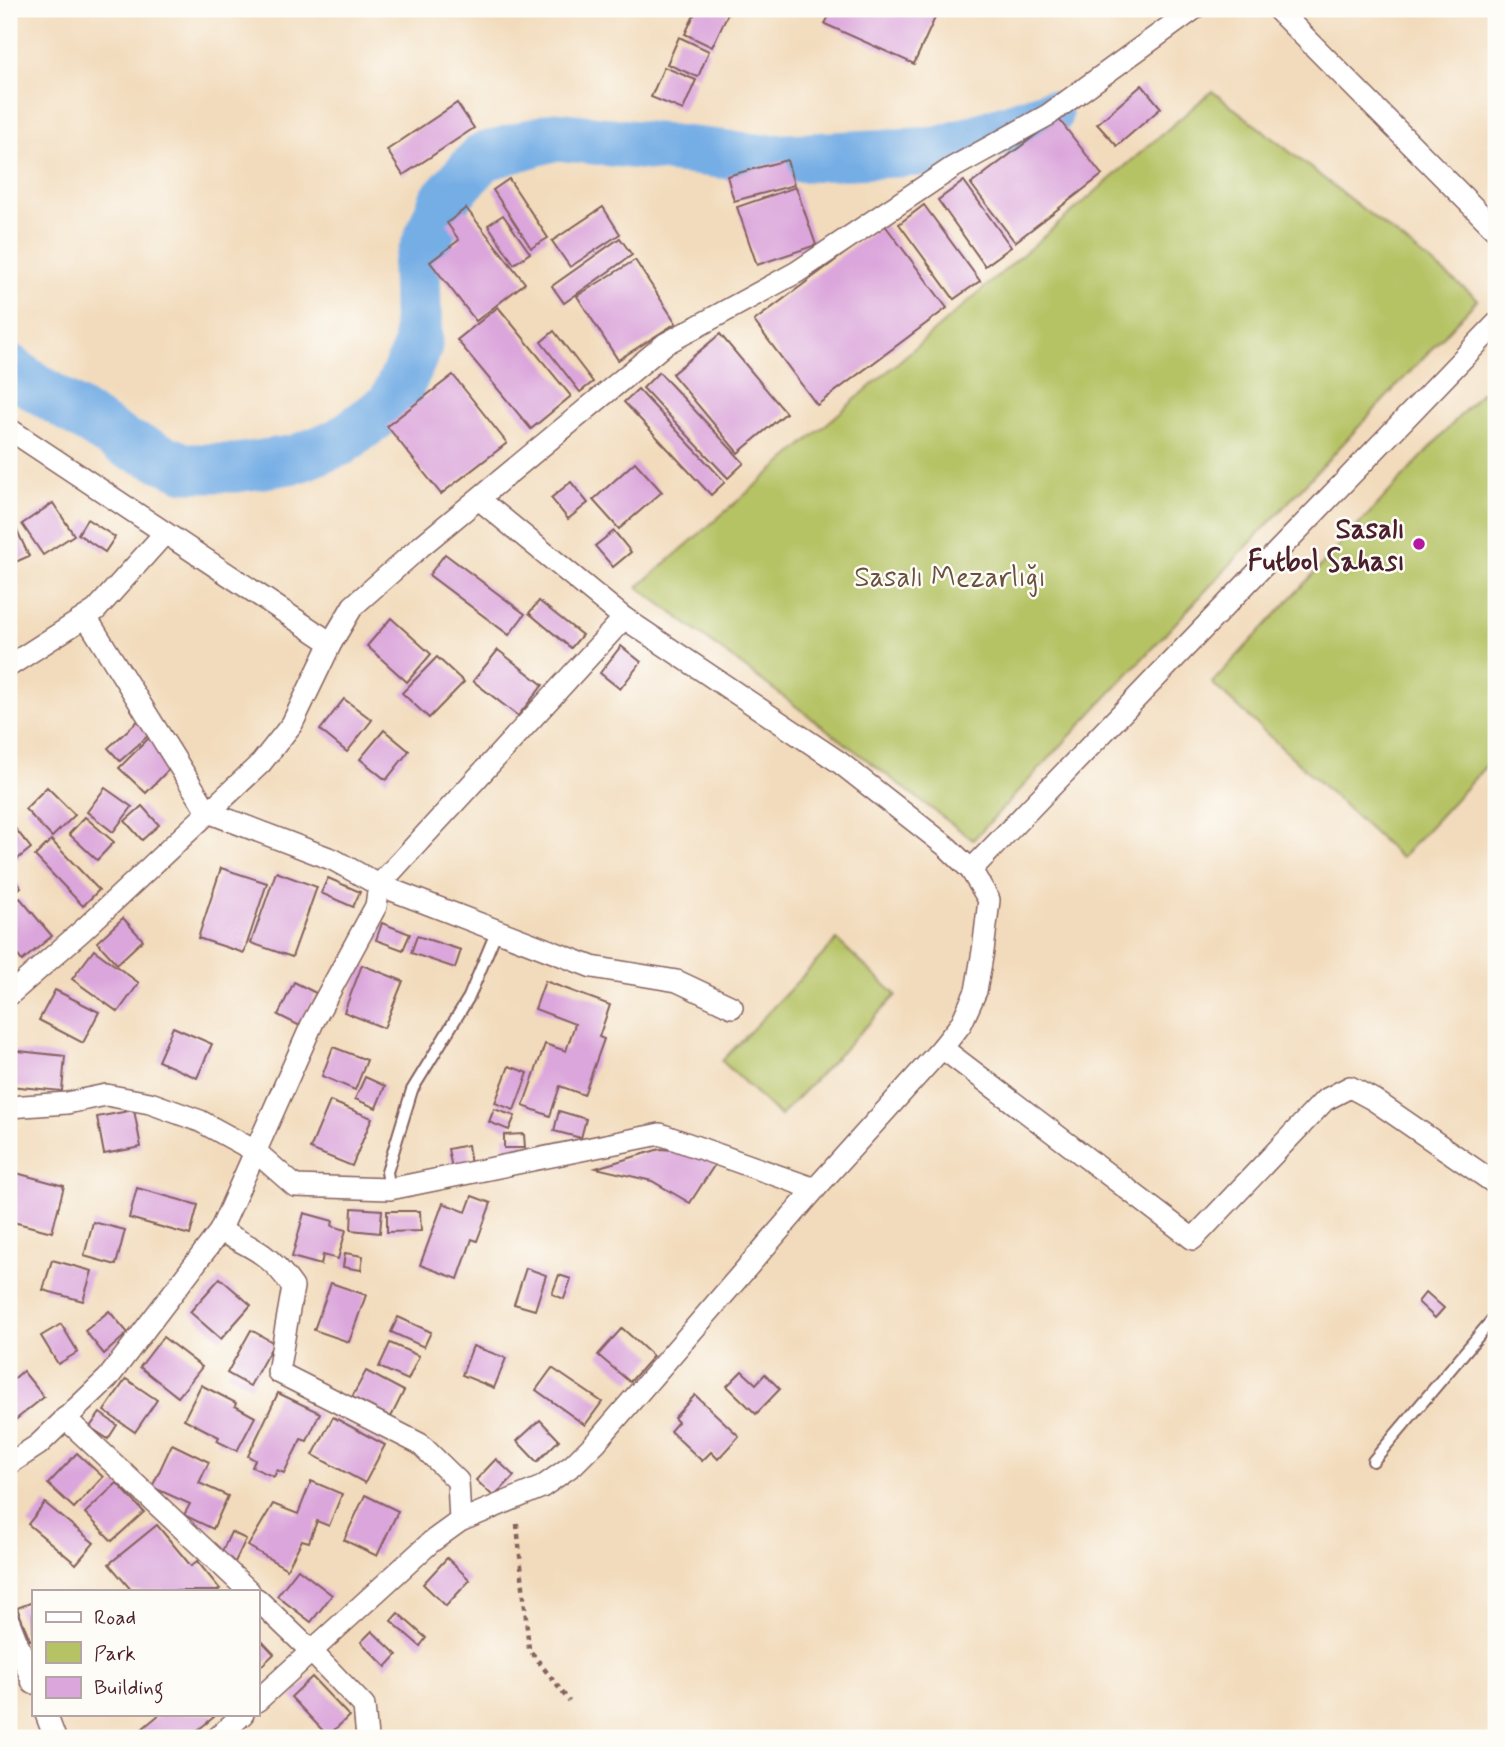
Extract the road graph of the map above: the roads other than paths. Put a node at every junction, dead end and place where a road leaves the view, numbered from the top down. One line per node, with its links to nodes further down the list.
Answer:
1 (1194, 9): 6 (street)
2 (1277, 9): 3 (street)
3 (1496, 230)
4 (1496, 324): 13 (street)
5 (9, 429): 7 (street)
6 (480, 500): 9 (street); 10 (street)
7 (165, 533): 8 (street); 10 (street)
8 (86, 617): 11 (street); 12 (street)
9 (624, 618): 13 (street); 14 (street)
10 (331, 643): 12 (street)
11 (9, 666)
12 (208, 812): 14 (street); 16 (street)
13 (971, 870): 18 (street)
14 (379, 885): 15 (street); 20 (street)
15 (497, 930): 17 (street); 22 (lane)
16 (9, 995)
17 (732, 1007)
18 (942, 1048): 21 (street); 23 (street)
19 (9, 1107): 20 (street)
20 (255, 1151): 22 (street); 24 (street)
21 (1496, 1184)
22 (390, 1189): 23 (street)
23 (815, 1189): 29 (street)
24 (220, 1231): 26 (street); 29 (street)
25 (1496, 1315): 27 (lane)
26 (65, 1418): 28 (street); 30 (street)
27 (1373, 1461)
28 (9, 1464)
29 (460, 1521): 33 (street)
30 (248, 1590)
31 (259, 1601): 33 (street)
32 (9, 1622): 34 (street)
33 (312, 1651): 35 (street); 40 (street)
34 (32, 1680)
35 (259, 1699)
36 (47, 1716): 38 (street)
37 (241, 1716): 39 (street)
38 (55, 1738)
39 (216, 1738)
40 (367, 1738)

